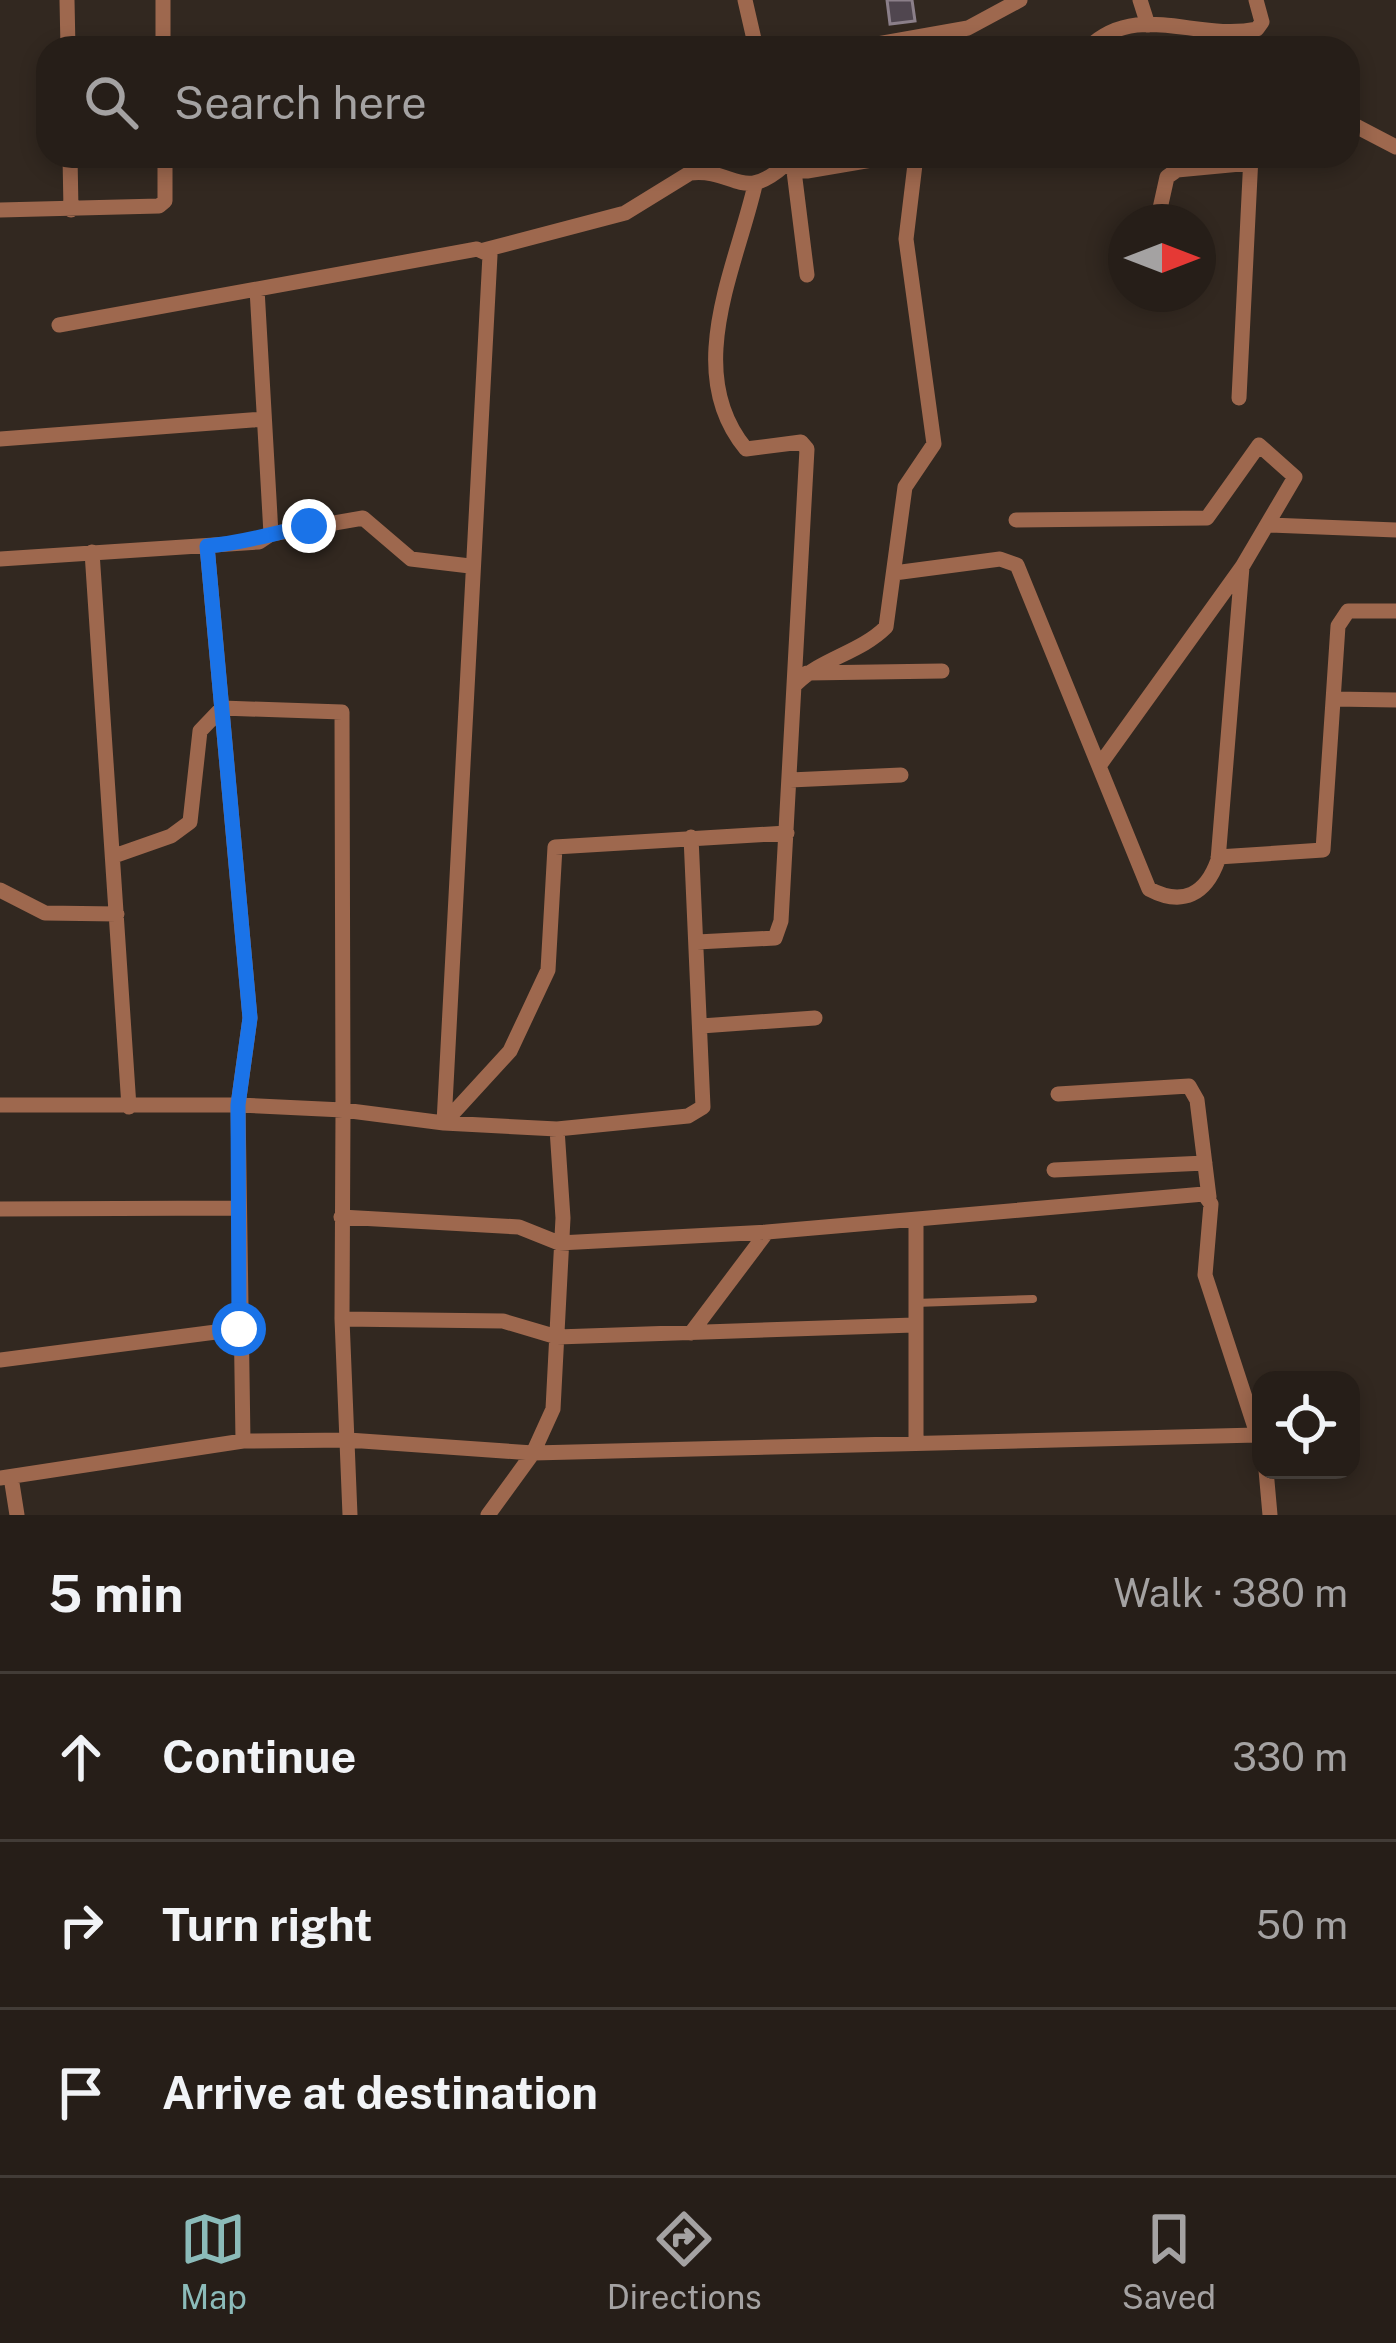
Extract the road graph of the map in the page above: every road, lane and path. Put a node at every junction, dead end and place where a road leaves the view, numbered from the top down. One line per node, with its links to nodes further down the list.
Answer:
1 (67, 0): 8 (street)
2 (163, 0): 9 (street)
3 (745, 0): 10 (street)
4 (1020, 0): 11 (street)
5 (1140, 0): 7 (street)
6 (1256, 0): 14 (street)
7 (1148, 25): 12 (street); 13 (street)
8 (68, 36)
9 (163, 36)
10 (753, 36)
11 (923, 36)
12 (1101, 36)
13 (1215, 36)
14 (1259, 36)
15 (1360, 128): 16 (street)
16 (1396, 147)
17 (70, 168): 26 (street)
18 (165, 168): 26 (street)
19 (780, 168): 24 (street)
20 (787, 168): 29 (street)
21 (915, 168): 44 (street)
22 (1190, 168): 25 (street)
23 (1251, 168): 32 (street)
24 (755, 185): 28 (street); 47 (street)
25 (1161, 204)
26 (71, 210): 27 (street)
27 (0, 211)
28 (484, 250): 30 (street); 42 (street)
29 (807, 275)
30 (257, 289): 31 (street); 33 (street)
31 (59, 325)
32 (1239, 398)
33 (265, 418): 34 (street); 38 (street)
34 (0, 439)
35 (1016, 520): 36 (street)
36 (1268, 524): 37 (street); 43 (street)
37 (1396, 530)
38 (271, 534): 39 (street); 42 (street)
39 (207, 546): 40 (street); 50 (street)
40 (92, 552): 41 (street); 56 (street)
41 (0, 559)
42 (470, 566): 68 (street)
43 (1242, 567): 51 (street); 57 (street)
44 (894, 573): 47 (street); 51 (street)
45 (1396, 611): 48 (street)
46 (942, 670): 47 (street)
47 (801, 678): 53 (street)
48 (1334, 699): 49 (street); 57 (street)
49 (1396, 700)
50 (222, 708): 56 (street); 65 (street); 67 (street)
51 (1099, 766): 57 (street)
52 (901, 775): 53 (street)
53 (790, 780): 54 (street)
54 (787, 833): 55 (street); 60 (street)
55 (691, 837): 60 (street); 68 (street)
56 (114, 856): 59 (street)
57 (1218, 856)
58 (0, 887): 59 (street)
59 (117, 914): 66 (street)
60 (697, 942): 62 (street)
61 (815, 1018): 62 (street)
62 (701, 1026): 69 (street)
63 (1058, 1094): 70 (street)
64 (0, 1105): 66 (street)
65 (238, 1105): 66 (street); 67 (street); 73 (street)
66 (129, 1107)
67 (343, 1110): 68 (street); 75 (street)
68 (444, 1124): 69 (street)
69 (557, 1129): 78 (street)
70 (1205, 1162): 71 (street); 72 (street)
71 (1054, 1170)
72 (1209, 1197): 76 (street); 87 (street)
73 (237, 1208): 74 (street); 83 (street)
74 (0, 1209)
75 (341, 1217): 78 (street); 81 (street)
76 (916, 1220): 77 (street); 80 (street)
77 (767, 1232): 78 (street); 84 (street)
78 (559, 1243): 85 (street)
79 (1034, 1299): 80 (lane)
80 (915, 1304): 82 (street)
81 (342, 1319): 85 (street); 88 (street)
82 (914, 1325): 84 (street); 91 (street)
83 (239, 1329): 86 (street); 90 (street)
84 (691, 1333): 85 (street)
85 (557, 1337): 92 (street)
86 (0, 1360)
87 (1252, 1419)
88 (348, 1440): 90 (street); 92 (street); 96 (street)
89 (1252, 1441): 91 (street)
90 (243, 1442): 93 (street)
91 (916, 1443): 92 (street)
92 (532, 1453): 97 (street)
93 (6, 1478): 95 (street)
94 (1267, 1479): 98 (street)
95 (17, 1515)
96 (350, 1515)
97 (488, 1515)
98 (1270, 1515)

